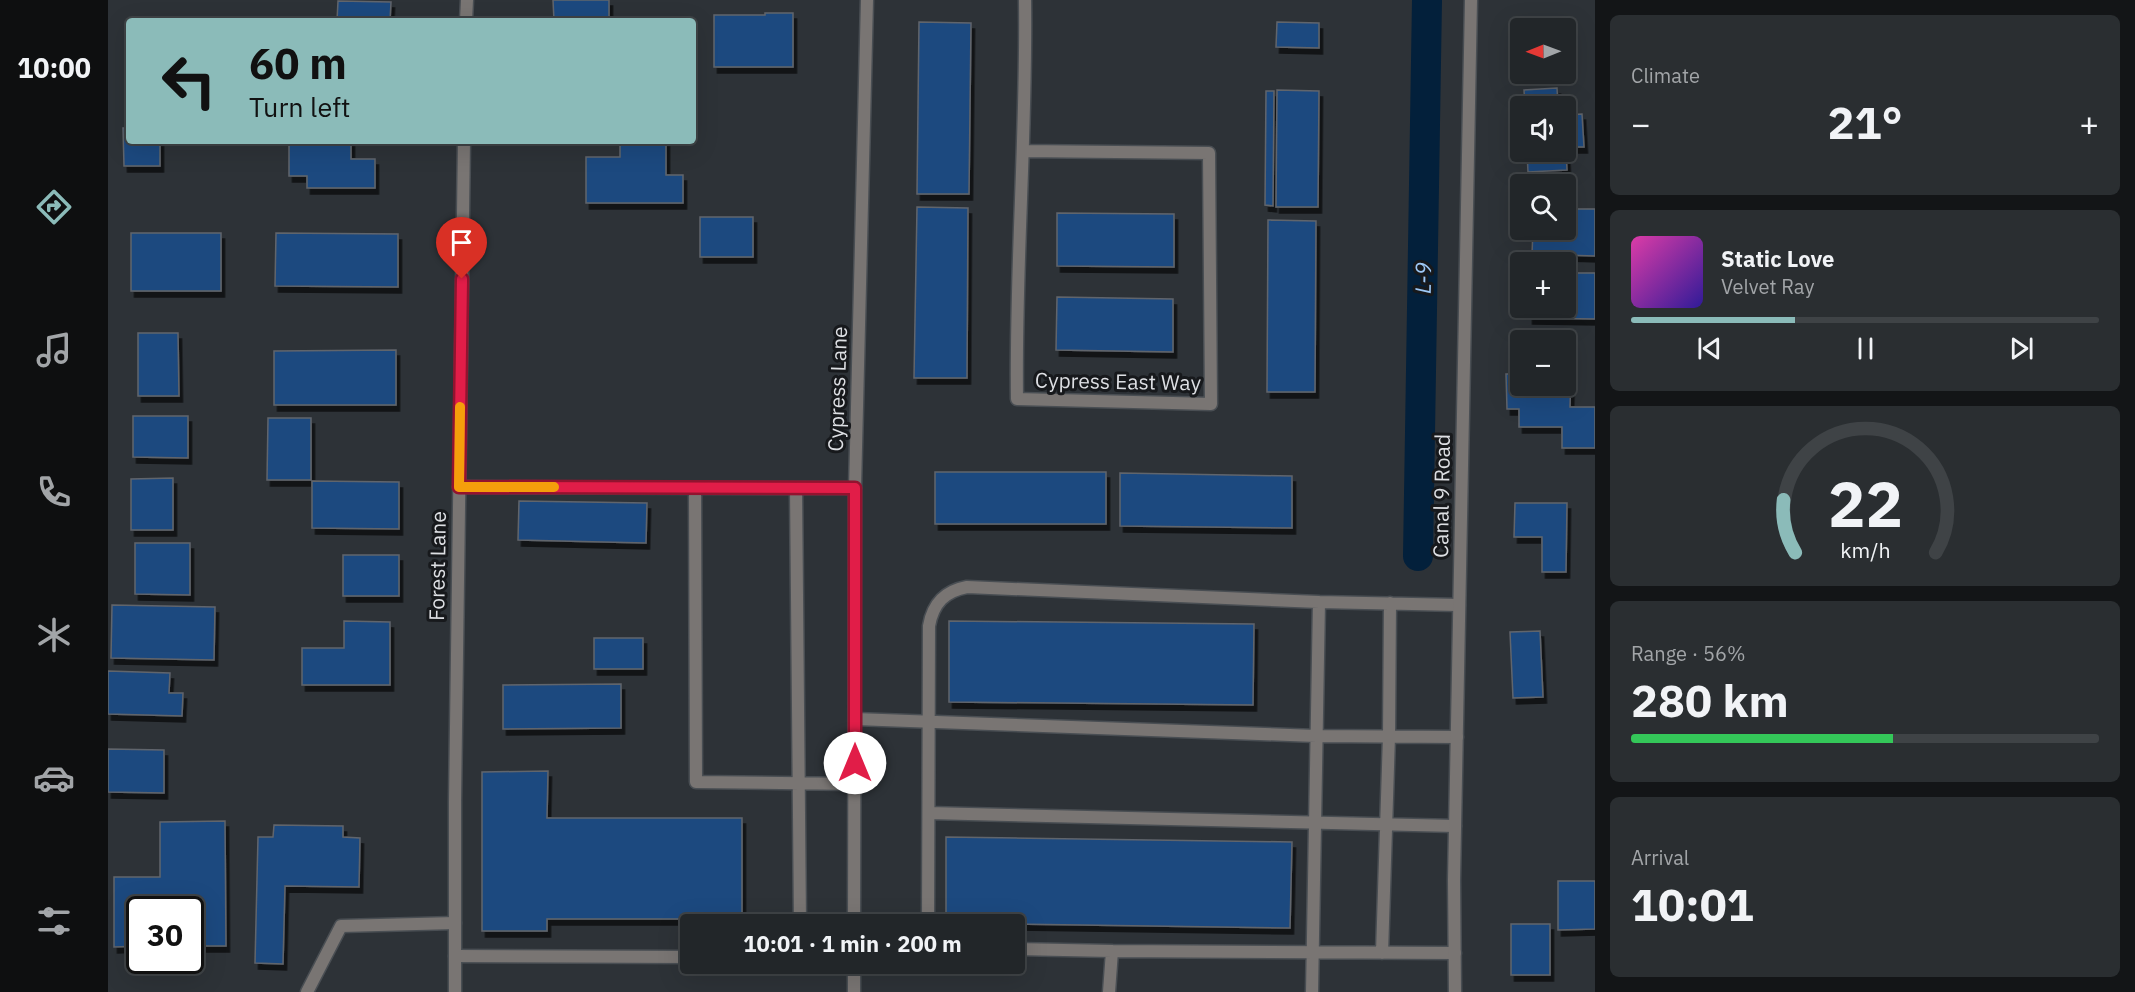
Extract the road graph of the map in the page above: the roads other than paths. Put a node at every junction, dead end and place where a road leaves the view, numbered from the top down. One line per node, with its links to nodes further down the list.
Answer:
1 (466, 0): 5 (street)
2 (867, 0): 11 (street, Cypress Lane)
3 (1025, 0): 7 (street, Cypress East Way)
4 (1471, 0): 14 (street, Canal 9 Road)
5 (466, 18)
6 (464, 144): 8 (street, Forest Lane)
7 (1023, 151): 7 (street, Cypress East Way)
8 (459, 487): 9 (street); 29 (street, Forest Lane)
9 (695, 488): 10 (street); 20 (street)
10 (796, 488): 11 (street); 20 (street)
11 (855, 488): 15 (street, Cypress Lane)
12 (1318, 602): 13 (street); 16 (street); 17 (street)
13 (1390, 603): 14 (street); 18 (street)
14 (1459, 605): 19 (street, Canal 9 Road)
15 (855, 719): 16 (street); 21 (street, Cypress Lane)
16 (929, 722): 17 (street); 22 (street)
17 (1316, 736): 18 (street); 23 (street)
18 (1389, 736): 19 (street); 24 (street)
19 (1457, 737): 25 (street, Canal 9 Road)
20 (799, 783): 21 (street); 26 (street)
21 (855, 784): 27 (street, Cypress Lane)
22 (929, 813): 23 (street); 28 (street)
23 (1315, 822): 24 (street); 32 (street)
24 (1387, 824): 25 (street); 33 (street)
25 (1455, 826): 34 (street, Canal 9 Road)
26 (800, 914)
27 (854, 914)
28 (928, 914)
29 (455, 923): 35 (street, Forest Lane); 38 (street)
30 (1025, 949): 31 (street)
31 (1112, 951): 32 (street); 41 (street)
32 (1312, 953): 33 (street); 42 (street)
33 (1382, 953): 34 (street)
34 (1455, 953): 43 (street, Canal 9 Road)
35 (455, 956): 36 (street); 39 (street, Forest Lane)
36 (680, 957)
37 (854, 974): 40 (street)
38 (307, 992)
39 (455, 992)
40 (854, 992)
41 (1109, 992)
42 (1312, 992)
43 (1455, 992)

